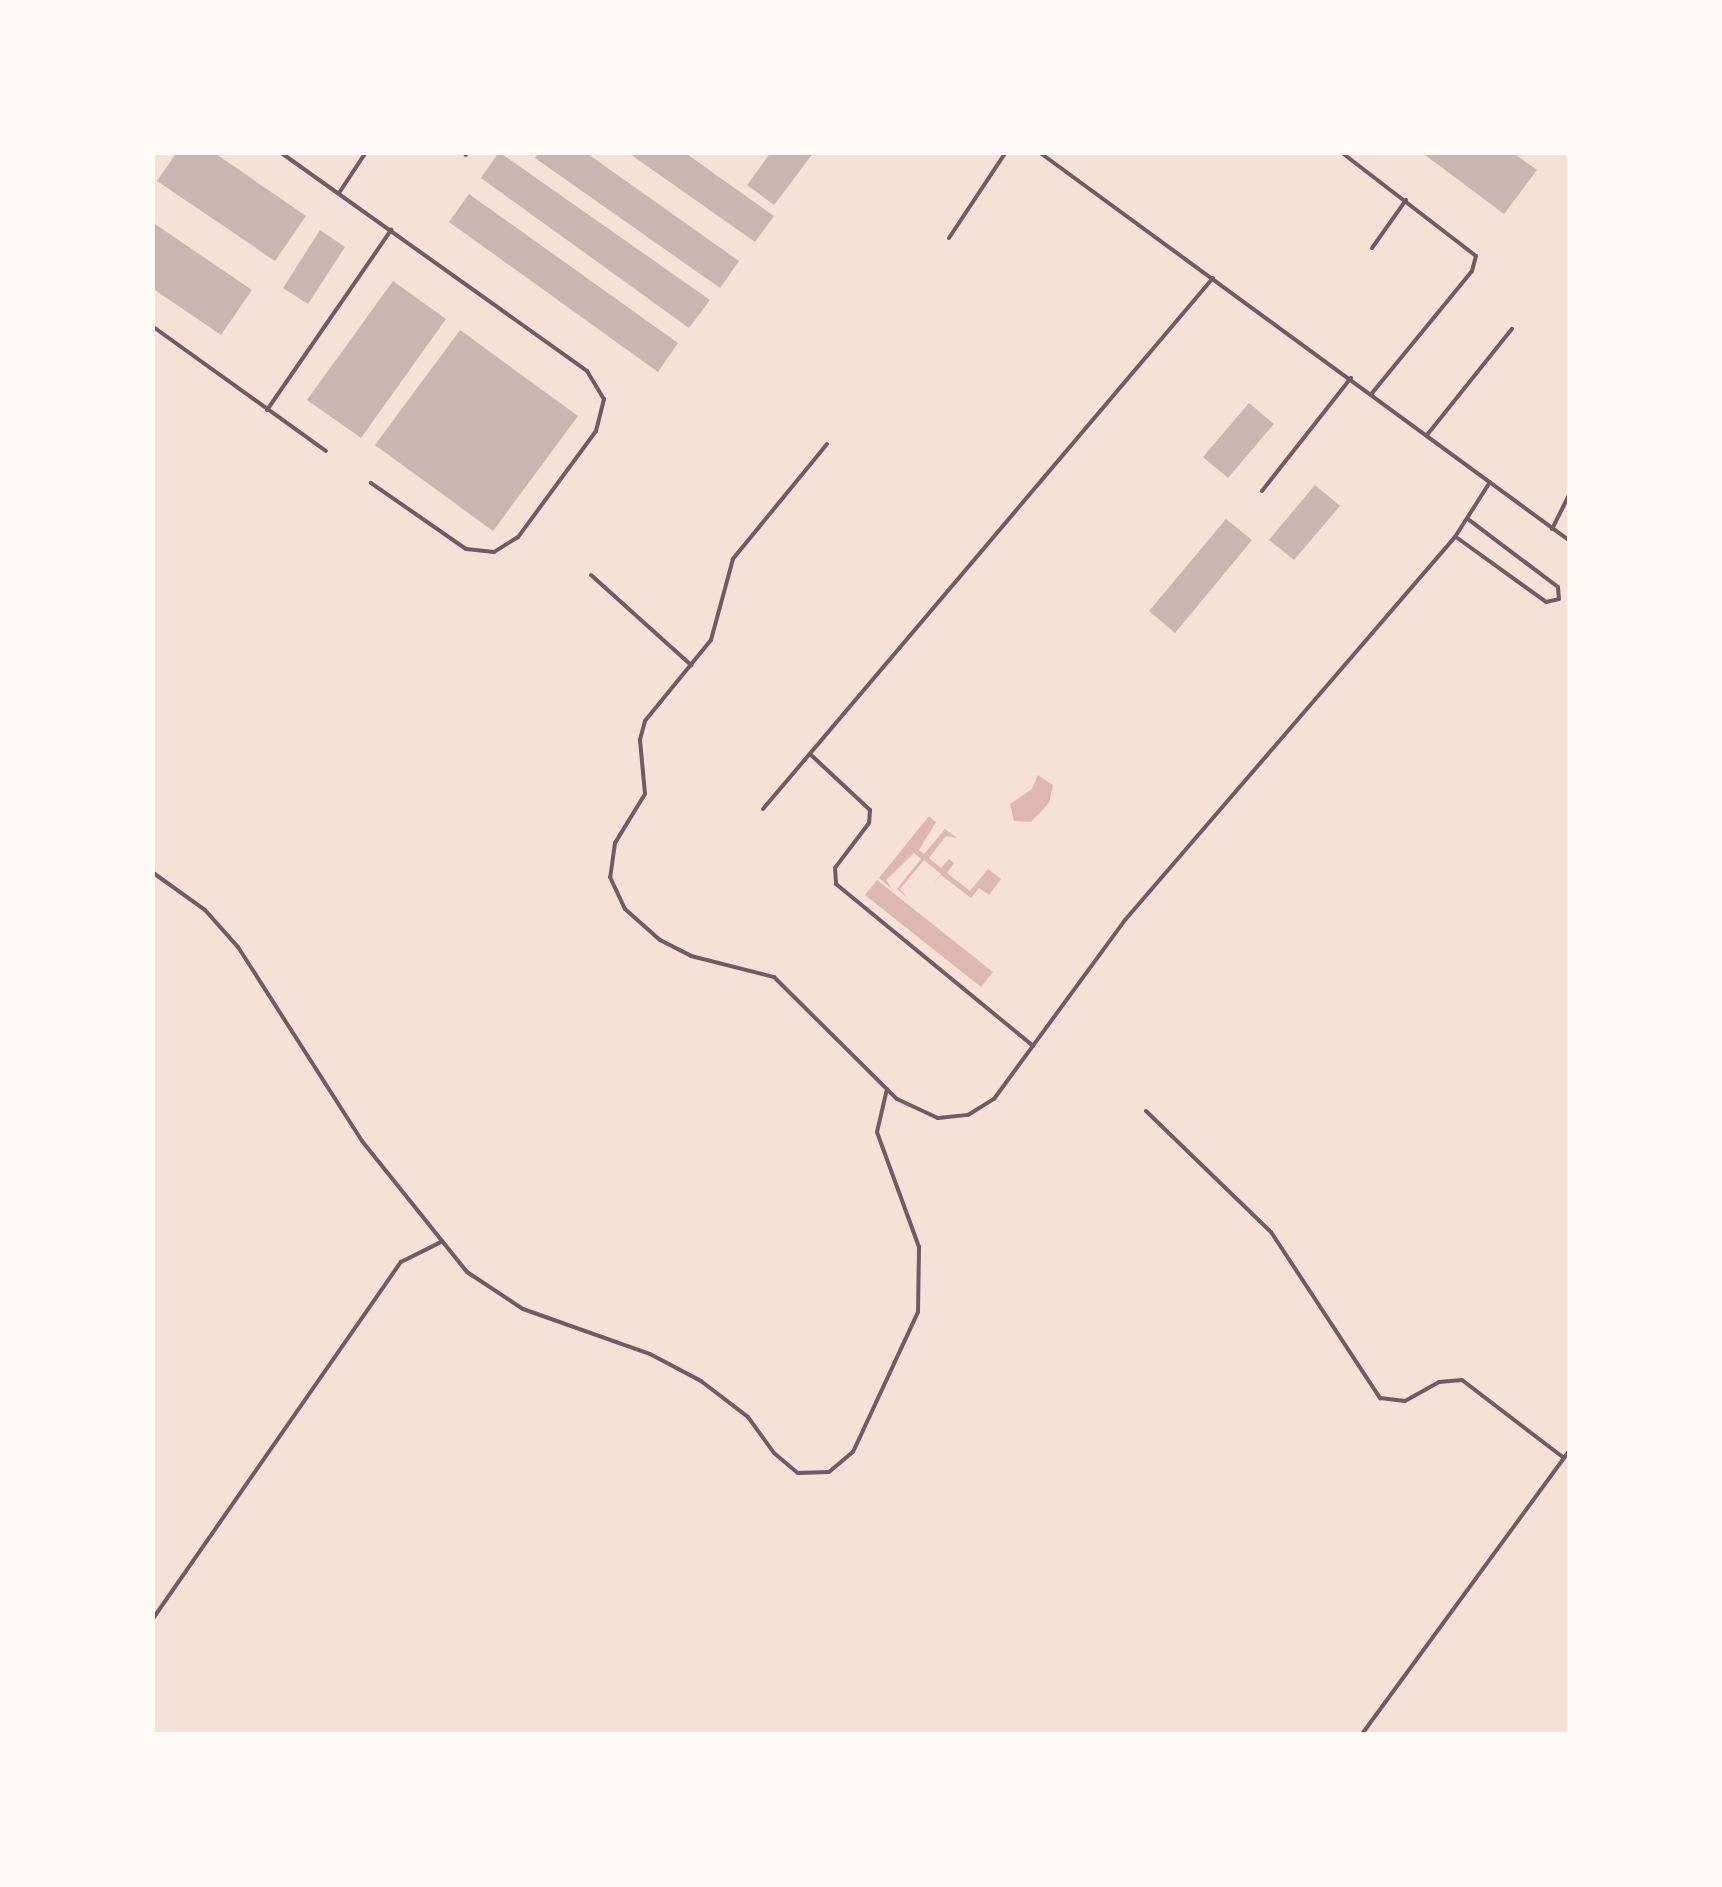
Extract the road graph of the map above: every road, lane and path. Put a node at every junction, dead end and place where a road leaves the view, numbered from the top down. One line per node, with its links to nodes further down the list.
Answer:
1 (280, 152): 6 (lane)
2 (366, 152): 6 (lane)
3 (1006, 152): 9 (lane)
4 (1039, 152): 11 (lane)
5 (1341, 152): 7 (lane)
6 (339, 194): 8 (lane)
7 (1406, 200): 10 (lane); 15 (lane)
8 (391, 230): 16 (lane); 21 (lane)
9 (949, 238)
10 (1372, 248)
11 (1212, 278): 14 (lane); 30 (lane)
12 (152, 326): 16 (lane)
13 (1512, 329): 17 (lane)
14 (1351, 378): 15 (lane); 22 (lane)
15 (1372, 393): 17 (lane)
16 (266, 410): 19 (lane)
17 (1427, 434): 20 (lane)
18 (827, 444): 29 (lane)
19 (326, 451)
20 (1490, 482): 24 (lane); 25 (lane)
21 (371, 483)
22 (1262, 491)
23 (1570, 492): 25 (lane)
24 (1468, 520): 26 (lane); 26 (lane)
25 (1552, 528): 27 (lane)
26 (1455, 537): 33 (lane)
27 (1570, 542)
28 (591, 574): 29 (lane)
29 (691, 665): 34 (lane)
30 (810, 754): 31 (lane); 33 (lane)
31 (763, 809)
32 (152, 872): 36 (lane)
33 (1033, 1046): 34 (lane)
34 (888, 1089): 36 (lane)
35 (1146, 1111): 38 (lane)
36 (441, 1242): 39 (lane)
37 (1570, 1450): 38 (lane)
38 (1564, 1458): 40 (lane)
39 (152, 1620)
40 (1362, 1734)

